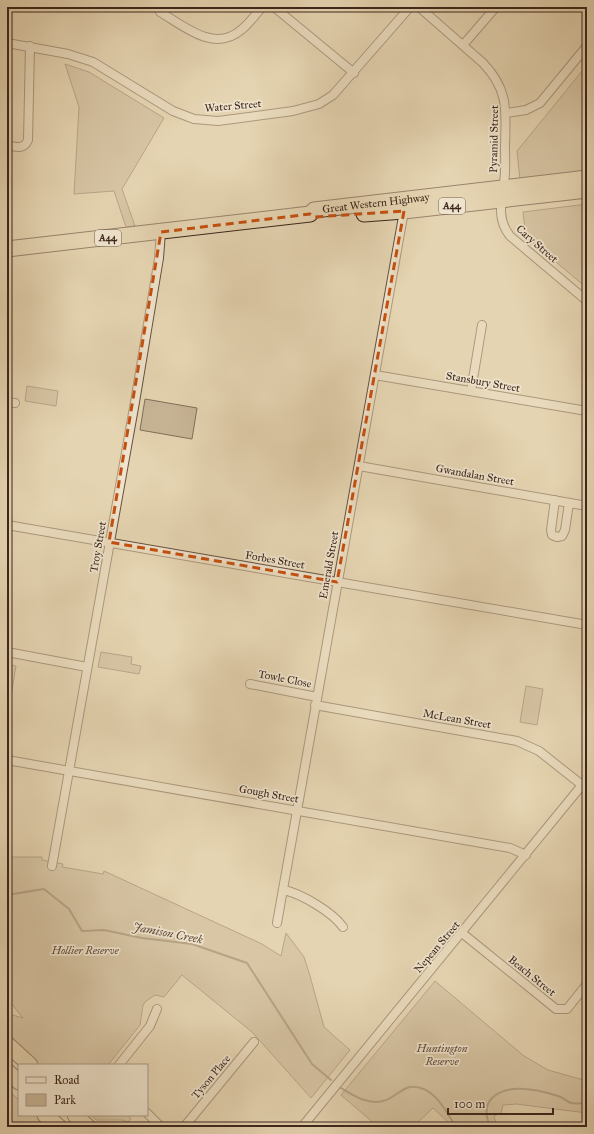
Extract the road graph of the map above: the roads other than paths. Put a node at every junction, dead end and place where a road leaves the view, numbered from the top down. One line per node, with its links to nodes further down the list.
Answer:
1 (262, 7): 6 (street)
2 (274, 7): 11 (street)
3 (410, 7): 11 (street, Water Street)
4 (419, 7): 8 (street, Pyramid Street)
5 (496, 7): 8 (street)
6 (160, 12)
7 (7, 43): 9 (street, Water Street)
8 (463, 45): 12 (street, Pyramid Street)
9 (30, 46): 11 (street, Water Street); 13 (street)
10 (587, 46): 12 (street)
11 (354, 73)
12 (506, 113): 16 (street, Pyramid Street)
13 (7, 145)
14 (587, 178): 16 (highway, Great Western Highway / A44)
15 (587, 190): 16 (highway, Great Western Highway / A44)
16 (502, 194): 17 (highway, Great Western Highway / A44); 18 (highway, Great Western Highway / A44); 23 (street, Cary Street)
17 (404, 211): 18 (highway, Great Western Highway / A44); 25 (street, Emerald Street)
18 (310, 214): 19 (highway, Great Western Highway / A44)
19 (161, 232): 20 (highway, Great Western Highway / A44); 33 (street, Troy Street)
20 (42, 246): 21 (highway, Great Western Highway / A44); 22 (highway, Great Western Highway / A44)
21 (7, 249)
22 (7, 254)
23 (587, 302)
24 (482, 325): 26 (street)
25 (375, 375): 26 (street, Stansbury Street); 28 (street, Emerald Street)
26 (471, 391): 27 (street, Stansbury Street)
27 (587, 411)
28 (359, 466): 29 (street, Gwandalan Street); 34 (street, Emerald Street)
29 (555, 500): 30 (street, Gwandalan Street); 30 (street)
30 (570, 503): 31 (street, Gwandalan Street)
31 (587, 506)
32 (7, 525): 33 (street, Forbes Street)
33 (110, 542): 34 (street, Forbes Street); 37 (street, Troy Street)
34 (337, 582): 35 (street, Forbes Street); 39 (street, Emerald Street)
35 (587, 625)
36 (7, 652): 37 (street)
37 (87, 667): 41 (street, Troy Street)
38 (250, 684): 39 (street, Towle Close)
39 (316, 701): 42 (street, McLean Street); 43 (street, Emerald Street)
40 (7, 760): 41 (street, Gough Street)
41 (69, 771): 43 (street, Gough Street); 45 (street, Troy Street)
42 (584, 782): 44 (street, Nepean Street)
43 (298, 810): 44 (street, Gough Street); 46 (street, Emerald Street)
44 (526, 855): 49 (street, Nepean Street)
45 (52, 866)
46 (284, 890): 47 (street, Emerald Street); 48 (street)
47 (278, 923)
48 (343, 927)
49 (462, 933): 50 (street, Beach Street); 73 (street, Nepean Street)
50 (587, 984)
51 (157, 1009): 57 (street)
52 (254, 1042): 72 (street, Tyson Place)
53 (7, 1044): 56 (highway)
54 (7, 1053): 55 (highway)
55 (19, 1064)
56 (29, 1064)
57 (121, 1064)
58 (7, 1071): 60 (highway)
59 (7, 1080): 61 (highway)
60 (18, 1081)
61 (18, 1090)
62 (148, 1114): 71 (street)
63 (46, 1116): 67 (highway)
64 (55, 1116): 68 (highway)
65 (76, 1116): 69 (highway)
66 (84, 1116): 70 (highway)
67 (58, 1127)
68 (67, 1127)
69 (88, 1127)
70 (93, 1127)
71 (162, 1127)
72 (184, 1127)
73 (302, 1127)

